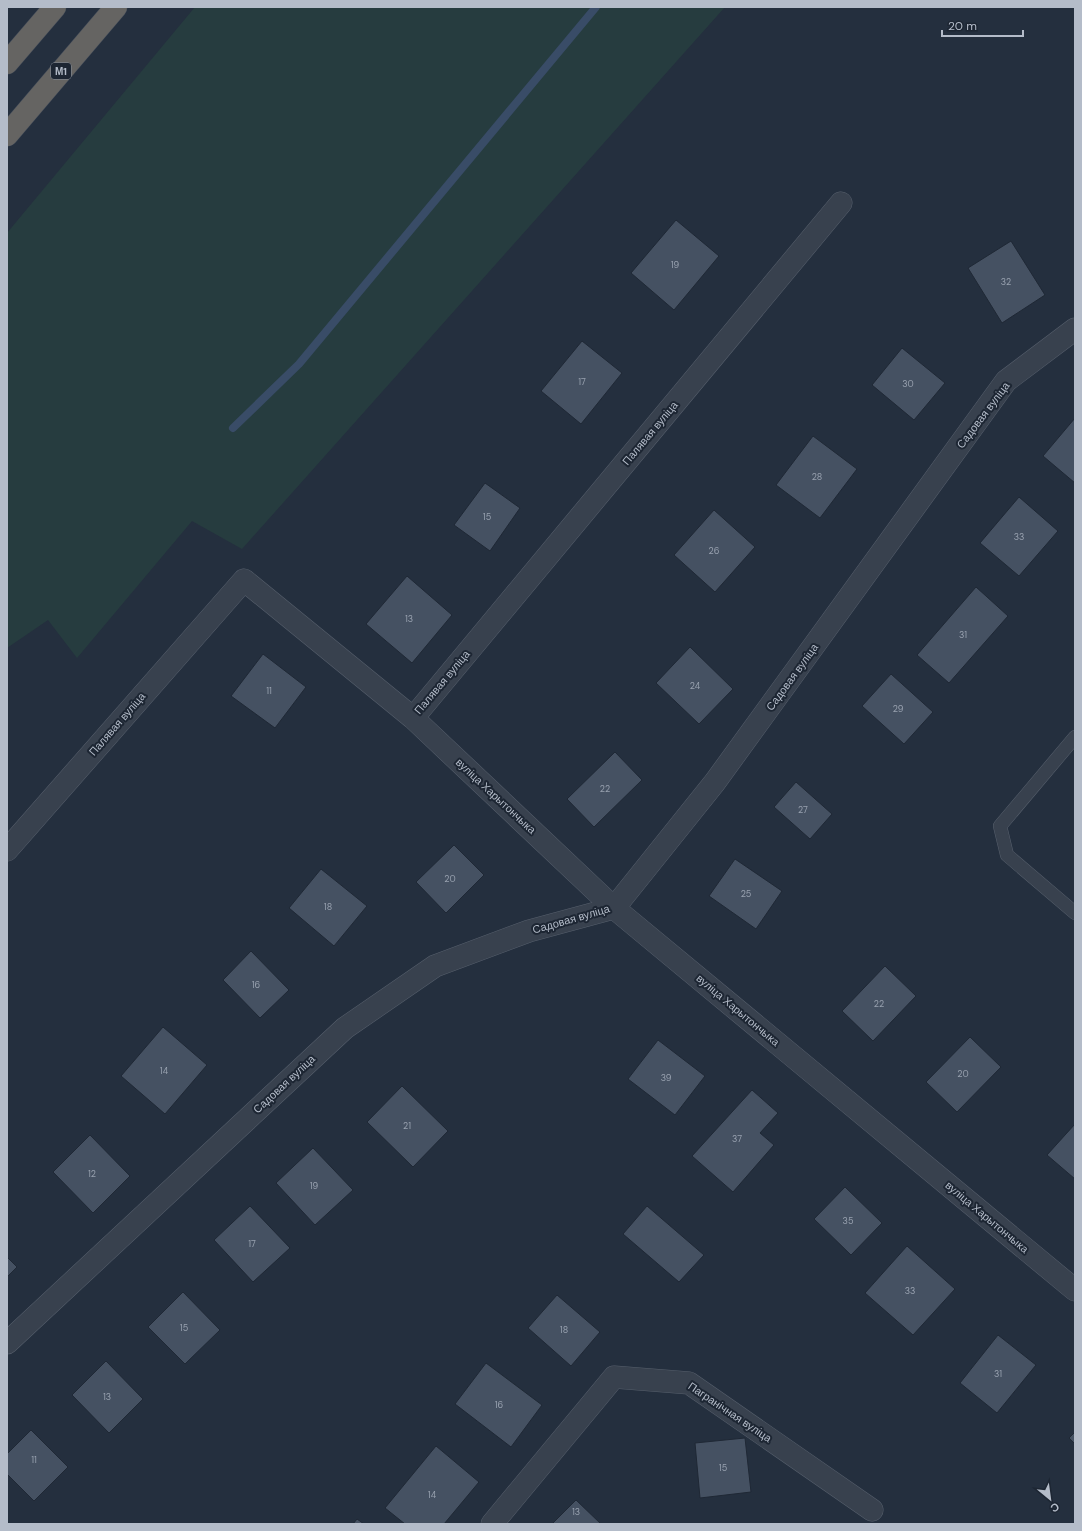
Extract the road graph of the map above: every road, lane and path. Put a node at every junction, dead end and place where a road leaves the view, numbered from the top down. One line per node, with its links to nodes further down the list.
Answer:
1 (55, 7): 3 (highway)
2 (116, 7): 4 (highway, М1)
3 (7, 63)
4 (7, 135)
5 (841, 204): 7 (street, Палявая вуліца)
6 (1075, 329): 10 (street, Садовая вуліца)
7 (413, 718): 9 (street, Палявая вуліца); 10 (street, вуліца Харытончыка)
8 (1075, 738): 11 (lane)
9 (7, 850)
10 (614, 908): 12 (street, вуліца Харытончыка); 13 (street, Садовая вуліца)
11 (1075, 913)
12 (1075, 1290)
13 (7, 1343)
14 (872, 1510): 15 (street, Пагранічная вуліца)
15 (492, 1524)

